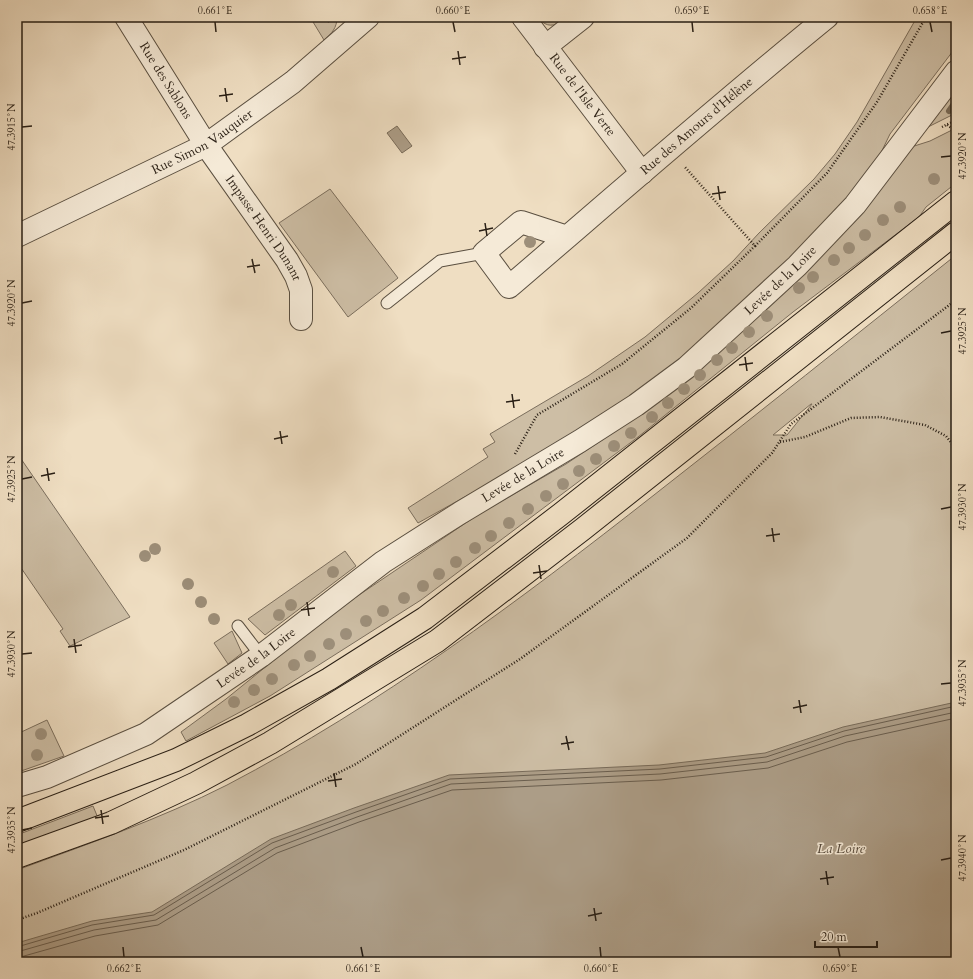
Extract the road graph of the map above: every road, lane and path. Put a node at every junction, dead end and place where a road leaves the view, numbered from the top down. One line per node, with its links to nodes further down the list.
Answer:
1 (126, 17): 11 (street, Rue des Sablons)
2 (368, 17): 11 (street, Rue Simon Vauquier)
3 (523, 17): 7 (street, Rue de l'Isle Verte)
4 (583, 17): 7 (street)
5 (827, 17): 12 (street, Rue des Amours d'Hélène)
6 (926, 17): 18 (path)
7 (545, 47): 13 (street, Rue de l'Isle Verte)
8 (956, 72): 27 (street, Levée de la Loire)
9 (947, 125): 10 (path)
10 (956, 131)
11 (206, 145): 16 (street, Rue Simon Vauquier); 22 (street, Impasse Henri Dunant)
12 (669, 149): 13 (street, Rue des Amours d'Hélène); 18 (path)
13 (642, 173): 17 (street, Rue des Amours d'Hélène)
14 (956, 202): 29 (highway)
15 (956, 233): 30 (highway)
16 (17, 236)
17 (567, 237): 19 (street); 19 (street, Rue des Amours d'Hélène)
18 (755, 246): 25 (path)
19 (484, 253): 21 (lane)
20 (956, 300): 23 (path)
21 (387, 303)
22 (301, 319)
23 (779, 442): 24 (path); 31 (path)
24 (956, 449)
25 (511, 460)
26 (238, 626): 27 (lane)
27 (261, 656): 28 (street, Levée de la Loire)
28 (17, 786)
29 (17, 821)
30 (17, 857)
31 (17, 920)

